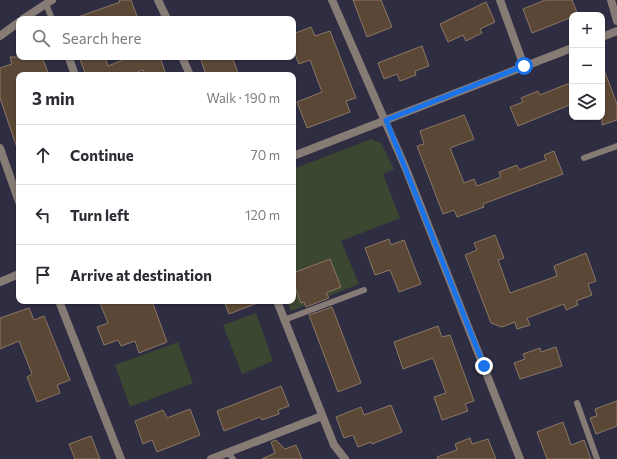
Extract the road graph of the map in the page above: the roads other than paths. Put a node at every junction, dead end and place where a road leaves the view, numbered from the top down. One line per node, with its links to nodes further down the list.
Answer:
1 (158, 0): 8 (street)
2 (332, 0): 20 (street)
3 (500, 0): 17 (street)
4 (611, 0): 9 (street)
5 (49, 2): 6 (street); 7 (lane)
6 (28, 16)
7 (51, 16)
8 (166, 16)
9 (617, 21)
10 (16, 24): 12 (street)
11 (617, 31): 13 (street)
12 (0, 36)
13 (605, 36)
14 (569, 49): 17 (street)
15 (69, 60): 18 (street)
16 (183, 60): 19 (street)
17 (524, 66): 20 (street)
18 (75, 72)
19 (189, 72)
20 (386, 120): 23 (street); 38 (street)
21 (617, 146): 24 (lane)
22 (0, 148): 25 (street)
23 (296, 155)
24 (584, 158)
25 (16, 193)
26 (16, 275): 27 (street)
27 (0, 282)
28 (364, 290): 31 (lane)
29 (60, 304): 35 (street)
30 (278, 304): 31 (street)
31 (284, 320): 33 (street)
32 (577, 403): 39 (lane)
33 (322, 416): 34 (street); 37 (street)
34 (231, 456): 36 (street)
35 (121, 459)
36 (212, 459)
37 (345, 459)
38 (520, 459)
39 (597, 459)

